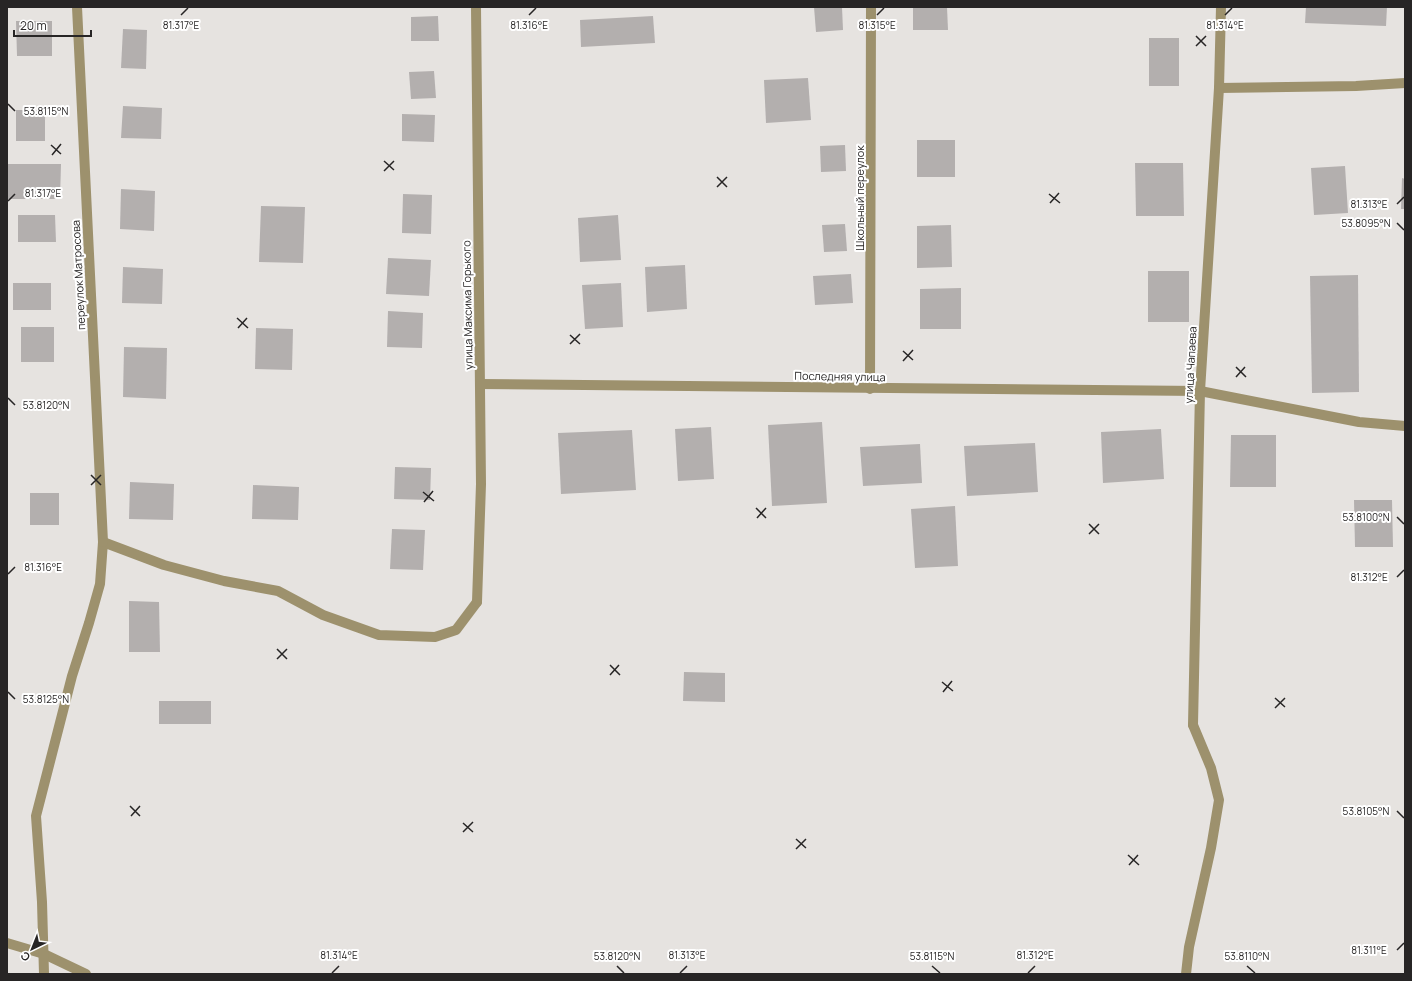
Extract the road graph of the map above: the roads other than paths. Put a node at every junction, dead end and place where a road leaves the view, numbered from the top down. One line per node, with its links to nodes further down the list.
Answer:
1 (77, 7): 11 (street, переулок Матросова)
2 (476, 7): 7 (street, улица Максима Горького)
3 (871, 7): 8 (street, Школьный переулок)
4 (1221, 7): 6 (street, улица Чапаева)
5 (1405, 83): 6 (street)
6 (1219, 88): 9 (street, улица Чапаева)
7 (480, 384): 8 (street, Последняя улица); 11 (street, улица Максима Горького)
8 (870, 389): 9 (street, Последняя улица)
9 (1200, 391): 10 (street, Последняя улица); 16 (street, улица Чапаева)
10 (1405, 426)
11 (103, 542): 13 (street, переулок Матросова)
12 (7, 943): 13 (street)
13 (44, 954): 14 (street, переулок Матросова); 15 (street)
14 (44, 974)
15 (86, 974)
16 (1186, 974)

